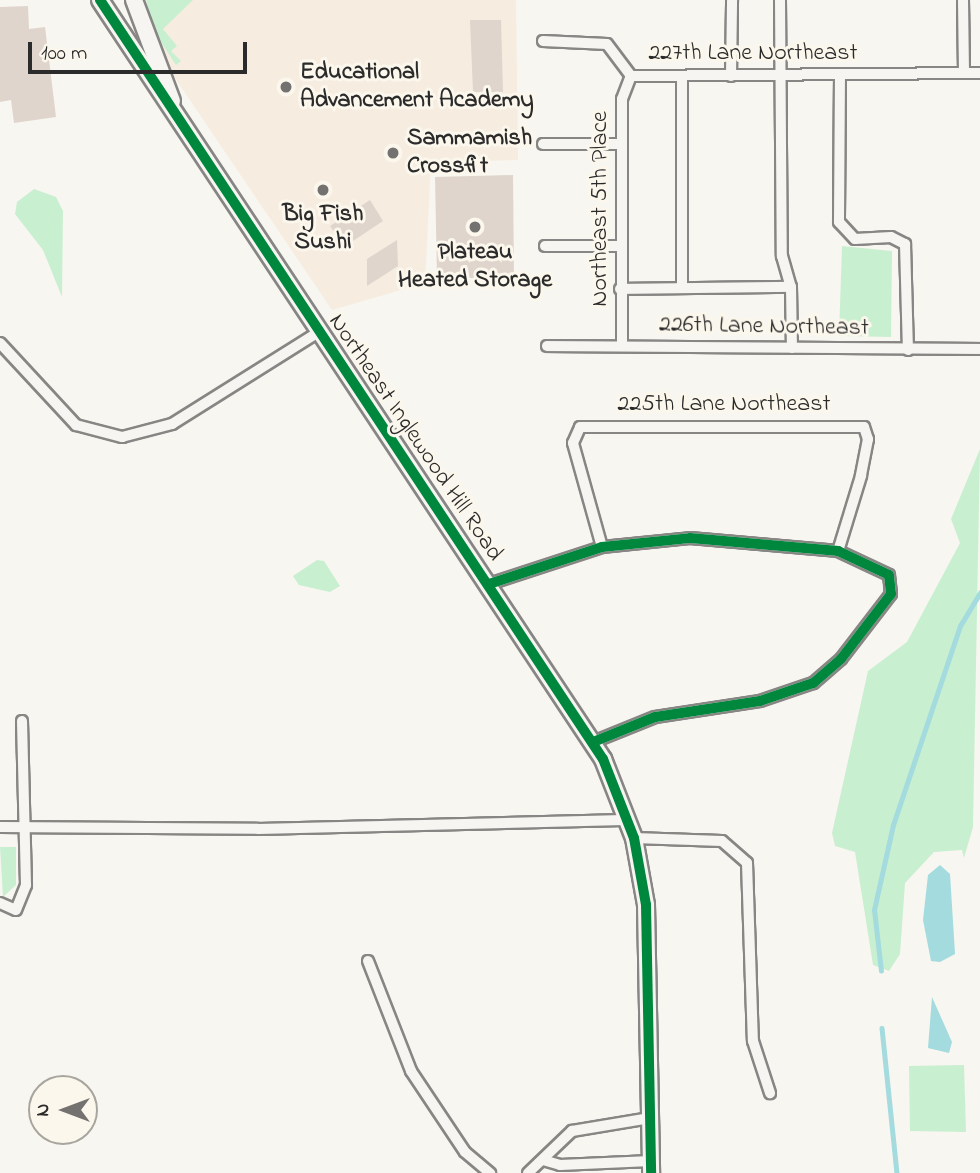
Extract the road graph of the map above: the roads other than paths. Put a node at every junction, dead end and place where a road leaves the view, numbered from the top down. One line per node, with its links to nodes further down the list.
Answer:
1 (100, 0): 16 (street, Northeast Inglewood Hill Road)
2 (134, 0): 16 (street)
3 (732, 0): 13 (street)
4 (780, 0): 9 (street)
5 (963, 0): 7 (street)
6 (543, 41): 11 (street, 227th Lane Northeast)
7 (964, 73): 8 (street, 227th Lane Northeast); 10 (street, 227th Lane Northeast)
8 (980, 73)
9 (781, 75): 10 (street, 227th Lane Northeast); 13 (street, 227th Lane Northeast); 20 (street)
10 (840, 75): 28 (street)
11 (631, 76): 12 (street, 227th Lane Northeast); 15 (street, Northeast 5th Place)
12 (682, 76): 13 (street, 227th Lane Northeast); 19 (street)
13 (731, 76)
14 (543, 144): 15 (street)
15 (621, 144): 18 (street, Northeast 5th Place)
16 (192, 145): 22 (street, Northeast Inglewood Hill Road)
17 (545, 246): 18 (street)
18 (620, 246): 21 (street, Northeast 5th Place)
19 (682, 287): 20 (street); 21 (street)
20 (791, 287): 26 (street)
21 (620, 289): 24 (street, Northeast 5th Place)
22 (317, 333): 23 (street); 31 (street, Northeast Inglewood Hill Road)
23 (0, 342)
24 (622, 345): 25 (street, 226th Lane Northeast); 26 (street, 226th Lane Northeast)
25 (547, 346)
26 (792, 348): 28 (street, 226th Lane Northeast)
27 (980, 348): 28 (street, 226th Lane Northeast)
28 (908, 350)
29 (602, 547): 30 (street); 30 (street, 225th Lane Northeast); 31 (street)
30 (838, 551): 33 (street)
31 (489, 584): 33 (street, Northeast Inglewood Hill Road)
32 (22, 721): 36 (street)
33 (593, 742): 34 (street, Northeast Inglewood Hill Road)
34 (624, 820): 36 (street); 37 (street, Northeast Inglewood Hill Road)
35 (0, 827): 36 (street)
36 (25, 827): 38 (street)
37 (634, 838): 40 (street); 41 (street, Northeast Inglewood Hill Road)
38 (0, 904)
39 (368, 961): 44 (street)
40 (770, 1093)
41 (650, 1118): 42 (street); 43 (street, Northeast Inglewood Hill Road)
42 (543, 1160): 43 (street); 45 (street)
43 (651, 1167)
44 (490, 1173)
45 (527, 1173)

